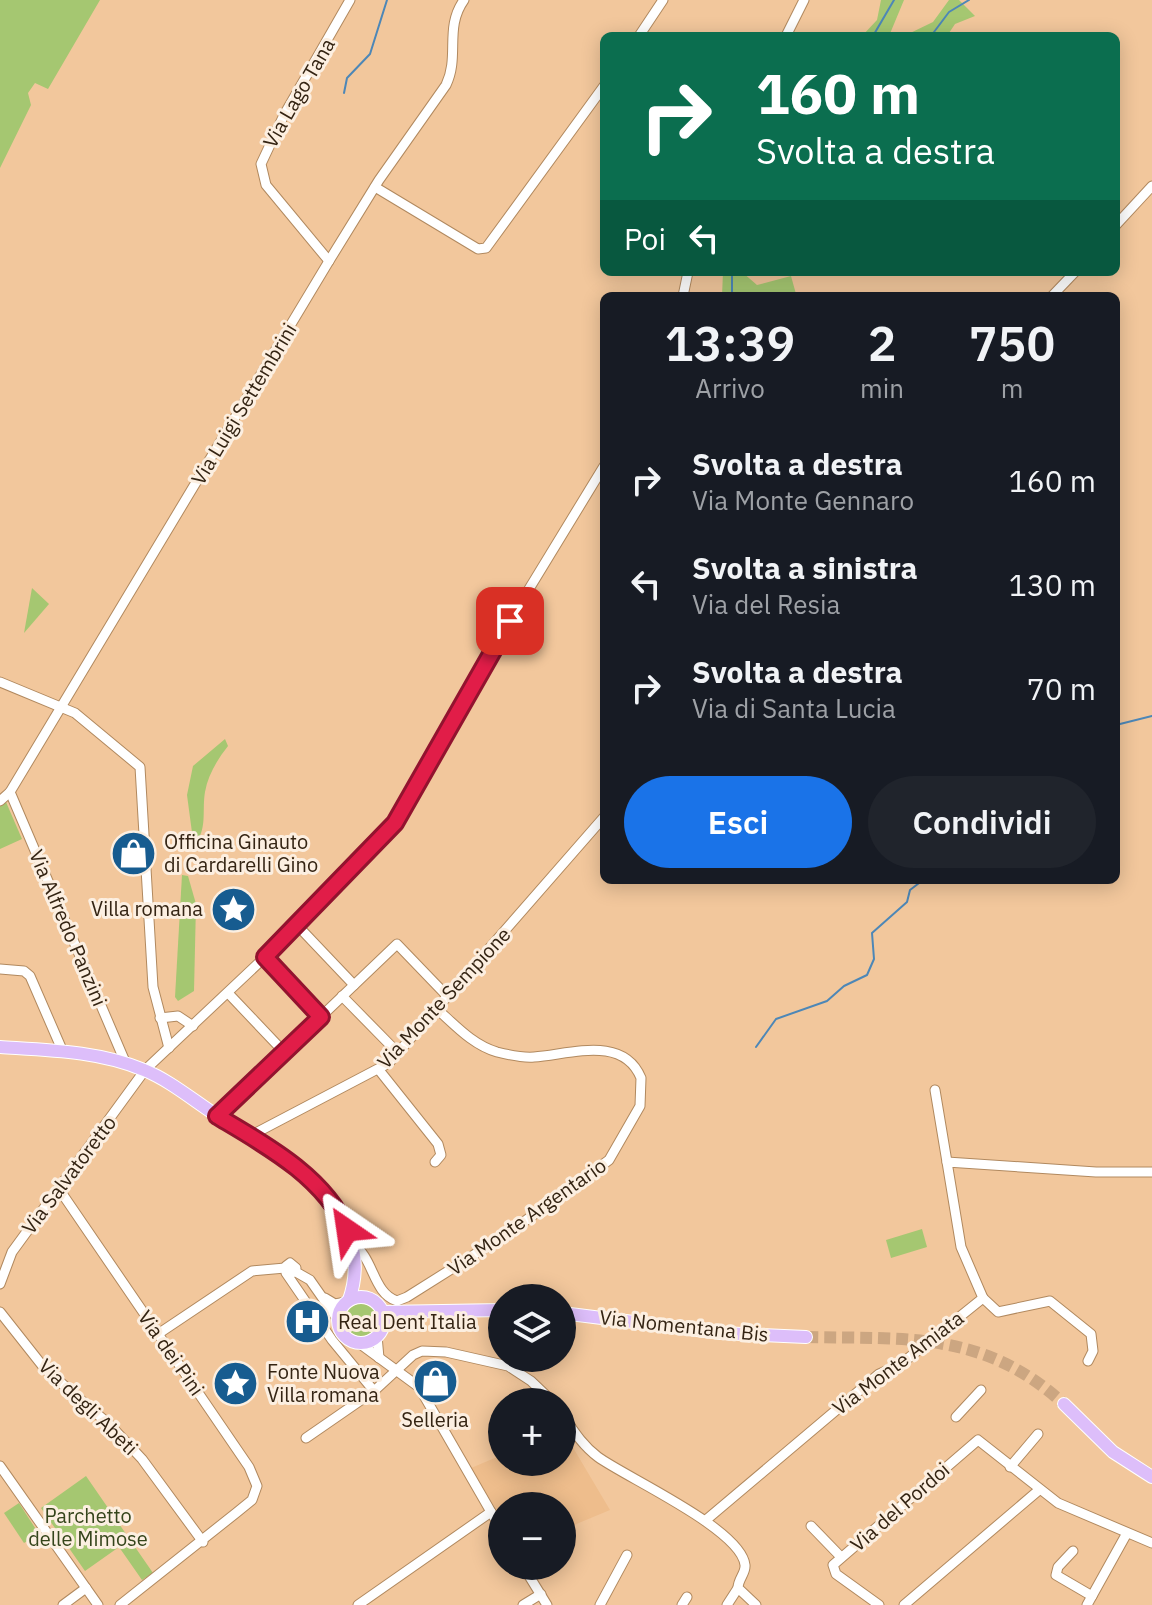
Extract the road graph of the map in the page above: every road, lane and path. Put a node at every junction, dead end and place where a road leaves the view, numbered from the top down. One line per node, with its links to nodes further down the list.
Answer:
1 (350, 0): 11 (street, Via Lago Tana)
2 (464, 0): 9 (street, Via Luigi Settembrini)
3 (663, 0): 5 (street)
4 (804, 0): 6 (street)
5 (642, 32)
6 (788, 32)
7 (600, 91): 9 (street)
8 (1152, 186): 10 (street)
9 (375, 187): 11 (street, Via Luigi Settembrini)
10 (1120, 221)
11 (329, 261): 16 (street, Via Luigi Settembrini)
12 (1071, 276): 13 (street)
13 (1056, 292)
14 (600, 473): 20 (street, Via Salvatoretto)
15 (0, 682): 16 (street)
16 (63, 707): 17 (street, Via Luigi Settembrini); 29 (street)
17 (10, 792): 18 (street, Via Luigi Settembrini); 36 (street, Via Alfredo Panzini)
18 (0, 801)
19 (600, 822): 26 (street, Via Monte Sempione)
20 (297, 925): 21 (street, Via Salvatoretto); 23 (street)
21 (265, 957): 24 (street, Via Salvatoretto); 28 (street)
22 (0, 969): 33 (street)
23 (354, 985): 25 (street); 26 (street)
24 (228, 993): 30 (street, Via Salvatoretto); 34 (street)
25 (342, 996): 28 (street); 35 (street)
26 (448, 997): 27 (street, Via Monte Sempione)
27 (437, 1009): 35 (street, Via Monte Sempione); 46 (street, Via Monte Argentario)
28 (321, 1017): 34 (street)
29 (160, 1018): 30 (street); 32 (street)
30 (193, 1026): 32 (street, Via Salvatoretto)
31 (0, 1047): 33 (main road)
32 (169, 1048): 37 (street, Via Salvatoretto)
33 (63, 1052): 36 (main road)
34 (284, 1052): 40 (street)
35 (398, 1053): 38 (street, Via Monte Sempione)
36 (126, 1064): 37 (main road)
37 (145, 1070): 40 (main road); 45 (street, Via Salvatoretto)
38 (379, 1070): 41 (street, Via Monte Sempione); 42 (street)
39 (935, 1090): 43 (street, Via Monte Amiata)
40 (217, 1116): 41 (main road)
41 (250, 1136): 46 (main road)
42 (435, 1162)
43 (947, 1162): 44 (street); 51 (street, Via Monte Amiata)
44 (1152, 1172)
45 (59, 1189): 49 (street, Via Salvatoretto); 59 (street, Via dei Pini)
46 (352, 1244): 48 (main road)
47 (290, 1272): 50 (street); 59 (street); 68 (street)
48 (356, 1272): 52 (main road); 53 (main road)
49 (0, 1284)
50 (325, 1298): 53 (street); 58 (street)
51 (983, 1298): 64 (street); 80 (street, Via Monte Amiata)
52 (370, 1299): 53 (main road); 56 (main road)
53 (348, 1301): 58 (main road)
54 (488, 1310): 56 (main road)
55 (0, 1312): 83 (street, Via degli Abeti)
56 (383, 1312): 60 (main road)
57 (576, 1315): 61 (main road, Via Nomentana Bis)
58 (338, 1320): 62 (main road)
59 (158, 1334): 83 (street, Via dei Pini)
60 (377, 1336): 62 (main road); 63 (street)
61 (806, 1337)
62 (359, 1343): 63 (street)
63 (379, 1358): 65 (street)
64 (1088, 1361)
65 (396, 1369): 66 (street); 68 (street); 78 (street)
66 (536, 1388)
67 (981, 1390): 70 (street)
68 (374, 1391): 73 (street)
69 (1064, 1404): 76 (main road)
70 (956, 1417)
71 (576, 1434): 80 (street)
72 (1038, 1434): 75 (street)
73 (306, 1438)
74 (0, 1466): 89 (street)
75 (1010, 1467): 77 (street); 87 (street, Via del Pordoi)
76 (1152, 1477)
77 (1039, 1490): 82 (street); 103 (street)
78 (488, 1507)
79 (488, 1514): 96 (street)
80 (706, 1520): 90 (street)
81 (811, 1526): 87 (street)
82 (1127, 1533): 84 (street); 92 (street)
83 (203, 1542): 95 (street, Via dei Pini)
84 (1152, 1543)
85 (1073, 1551): 92 (street)
86 (627, 1555): 99 (street)
87 (841, 1557): 102 (street, Via del Pordoi)
88 (532, 1580): 91 (street)
89 (86, 1588): 93 (street); 94 (street)
90 (738, 1588): 100 (street); 101 (street)
91 (541, 1594): 97 (street); 98 (street)
92 (1090, 1600)
93 (63, 1605)
94 (98, 1605)
95 (120, 1605)
96 (358, 1605)
97 (523, 1605)
98 (547, 1605)
99 (600, 1605)
100 (727, 1605)
101 (756, 1605)
102 (879, 1605)
103 (904, 1605)

